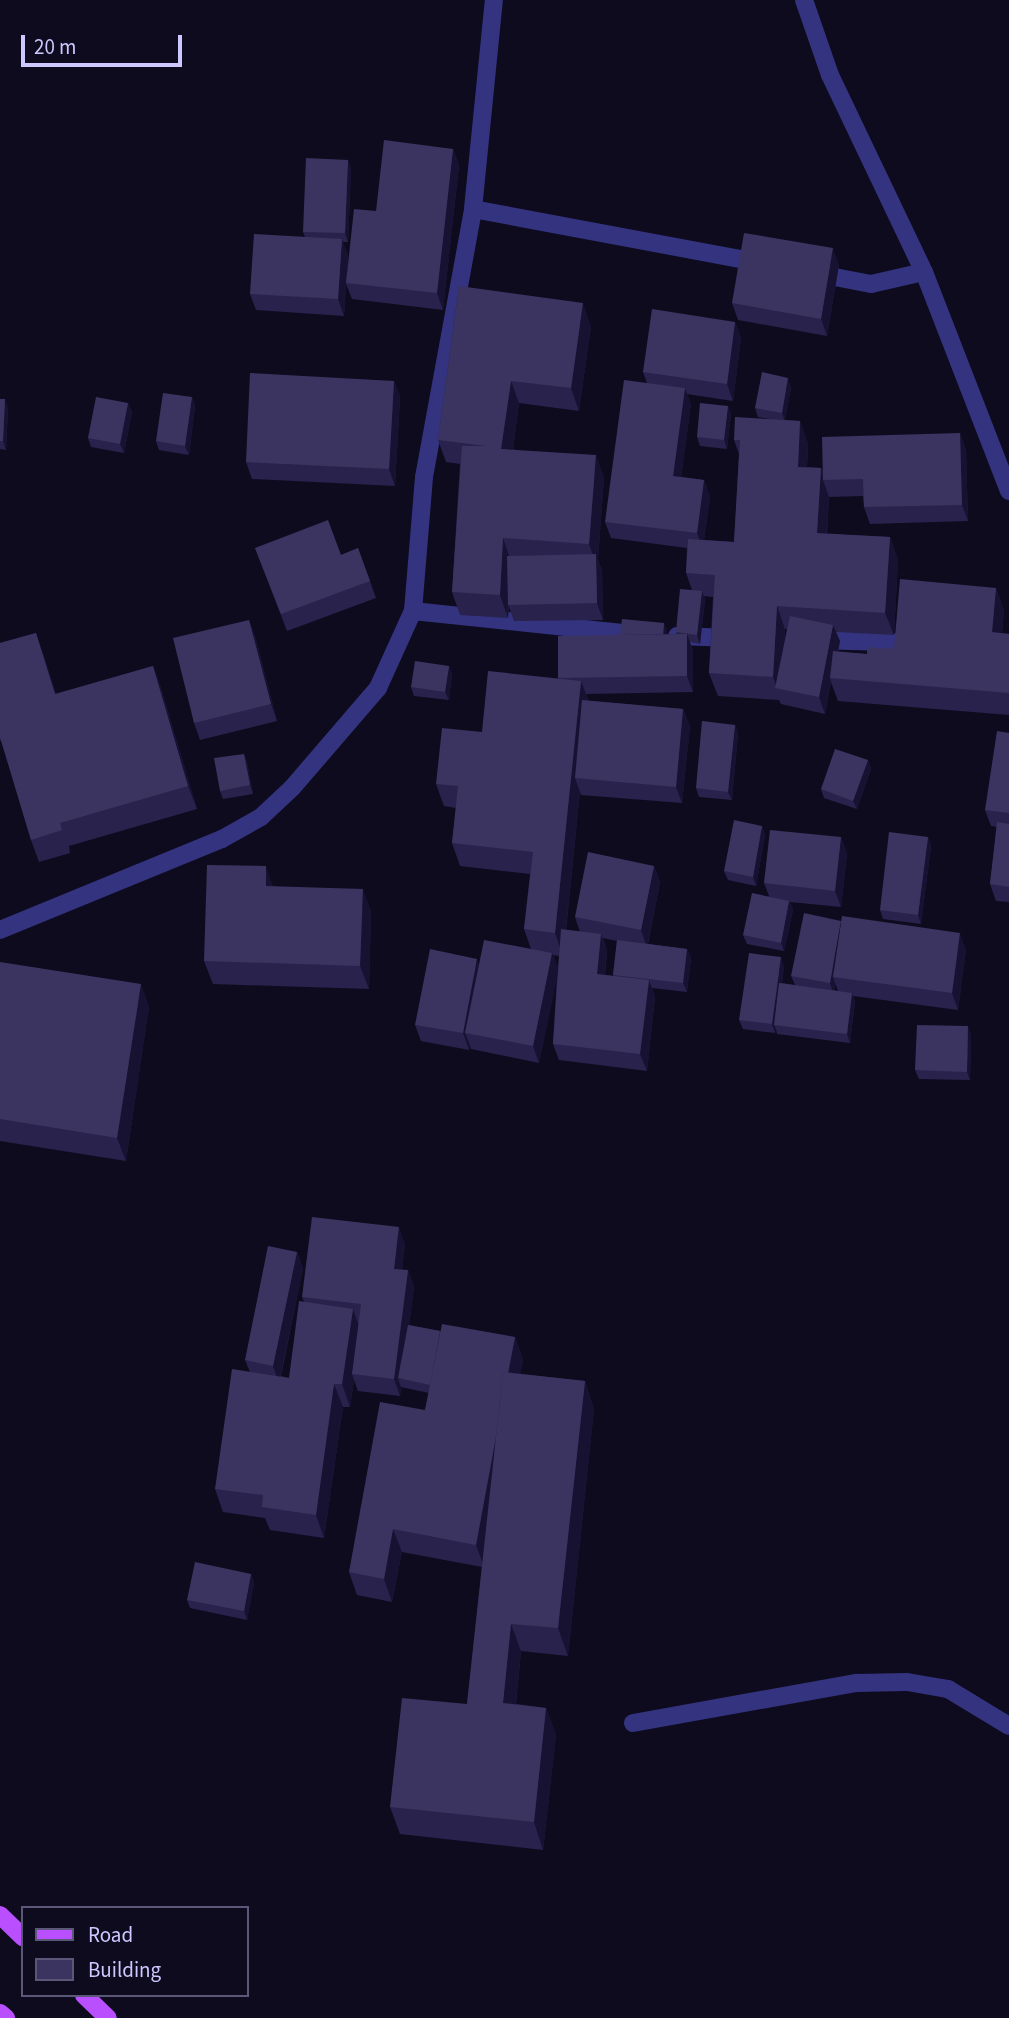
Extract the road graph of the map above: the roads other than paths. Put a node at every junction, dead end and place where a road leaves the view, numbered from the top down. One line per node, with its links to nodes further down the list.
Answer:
1 (494, 0): 3 (street)
2 (804, 0): 4 (street)
3 (473, 209): 4 (street); 6 (street)
4 (924, 272): 5 (street)
5 (1009, 491)
6 (413, 611): 7 (street); 10 (street)
7 (758, 638)
8 (800, 639): 9 (street)
9 (939, 643)
10 (0, 930)
11 (633, 1723): 12 (street)
12 (1009, 1726)
13 (0, 1915): 14 (main road)
14 (21, 1935)
15 (86, 1997): 18 (main road)
16 (0, 2013): 17 (main road)
17 (6, 2018)
18 (108, 2018)

